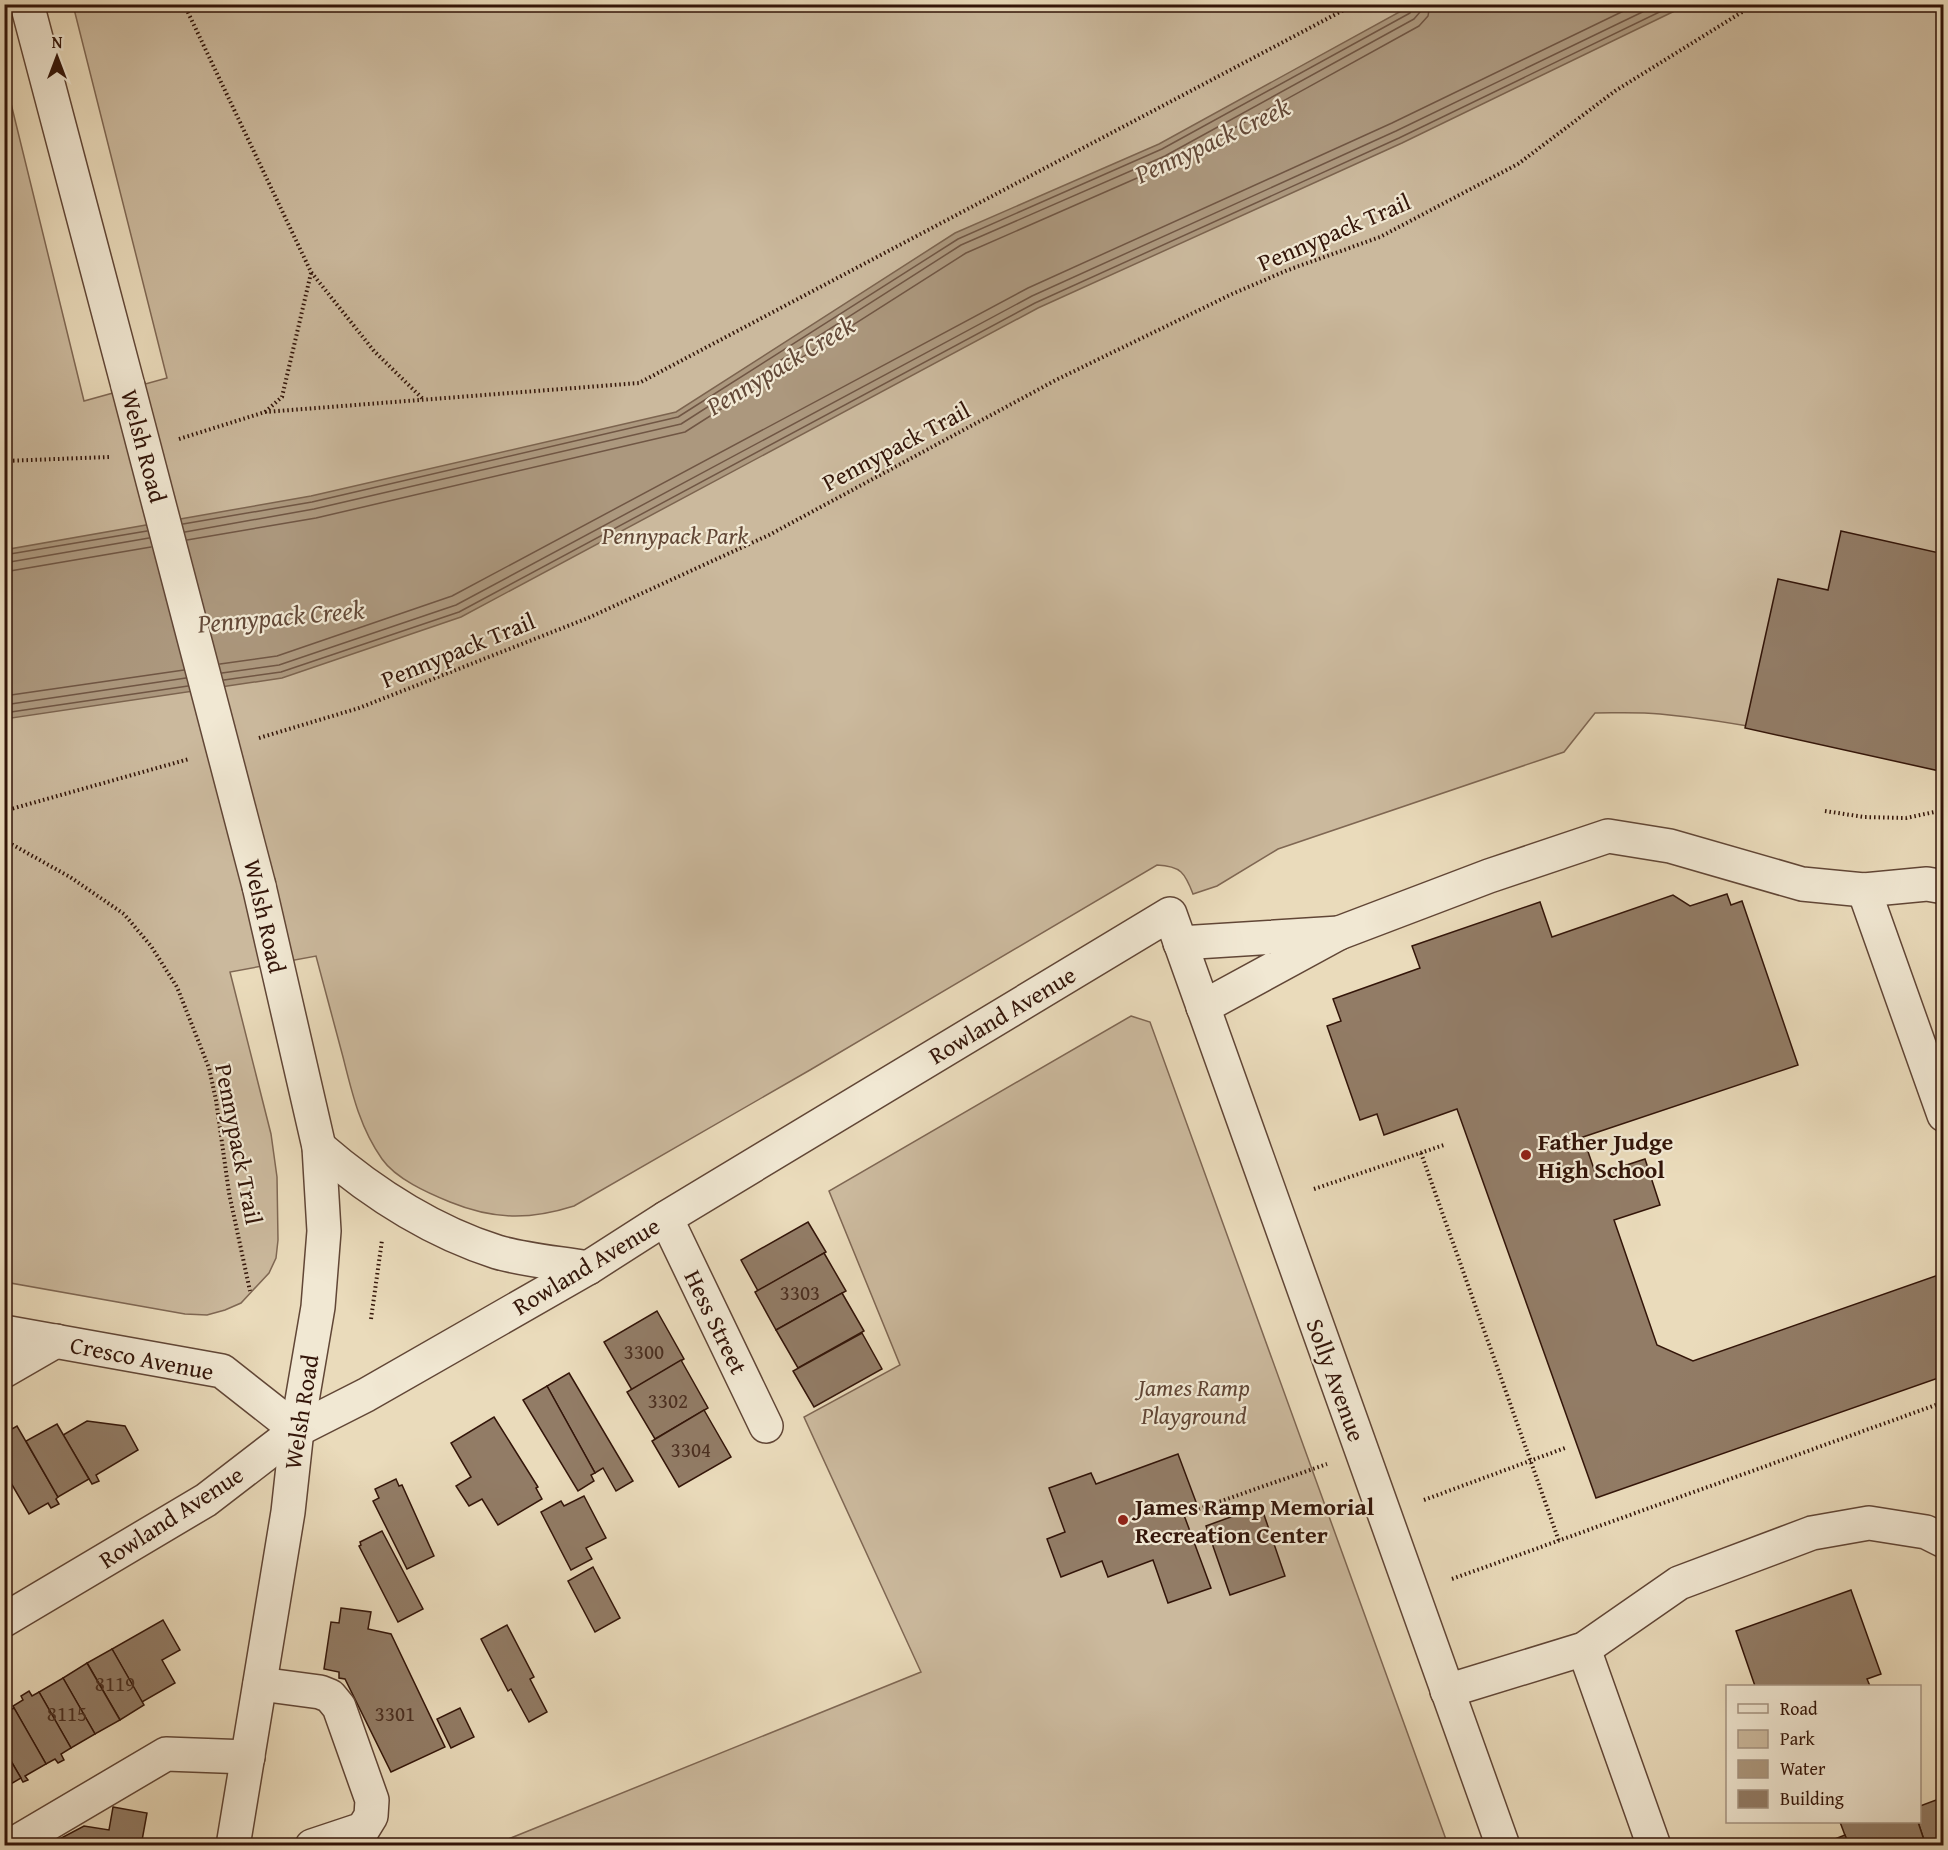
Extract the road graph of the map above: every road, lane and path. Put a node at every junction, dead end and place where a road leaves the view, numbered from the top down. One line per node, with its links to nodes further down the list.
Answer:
1 (27, 4): 24 (street, Welsh Road, bridge)
2 (184, 4): 5 (path)
3 (1354, 4): 6 (path)
4 (1755, 4): 11 (path, Pennypack Trail)
5 (311, 272): 6 (path); 7 (path)
6 (424, 400): 7 (path)
7 (265, 412): 8 (path)
8 (177, 440)
9 (110, 457): 10 (path)
10 (4, 461)
11 (250, 741)
12 (196, 757): 14 (path)
13 (1944, 810): 15 (path)
14 (4, 811)
15 (1825, 811)
16 (4, 840): 30 (path, Pennypack Trail)
17 (1944, 887): 18 (street)
18 (1864, 890): 20 (street); 22 (street)
19 (1175, 928): 20 (street); 21 (street, Solly Avenue); 27 (street, Rowland Avenue)
20 (1339, 933): 21 (street)
21 (1203, 1006): 39 (street, Solly Avenue)
22 (1943, 1110)
23 (1444, 1145): 25 (path)
24 (319, 1147): 29 (street); 37 (street, Welsh Road)
25 (1421, 1152): 26 (path); 40 (path)
26 (1314, 1189)
27 (666, 1218): 29 (street, Rowland Avenue); 36 (street, Hess Street)
28 (382, 1240): 31 (path)
29 (588, 1268): 37 (street, Rowland Avenue)
30 (250, 1291)
31 (371, 1319)
32 (4, 1332): 33 (street, Cresco Avenue)
33 (56, 1341): 34 (street); 37 (street, Cresco Avenue)
34 (4, 1371)
35 (1944, 1402): 43 (path)
36 (766, 1426)
37 (297, 1430): 46 (street, Rowland Avenue); 48 (street, Welsh Road)
38 (1564, 1448): 40 (path)
39 (1362, 1452): 42 (path); 49 (street, Solly Avenue)
40 (1530, 1461): 41 (path); 43 (path)
41 (1424, 1500)
42 (1190, 1512)
43 (1558, 1541): 45 (path)
44 (1944, 1541): 47 (street)
45 (1452, 1580)
46 (4, 1620)
47 (1584, 1648): 49 (street); 55 (street)
48 (260, 1684): 50 (street, Welsh Road); 53 (street)
49 (1447, 1691): 54 (street, Solly Avenue)
50 (248, 1757): 51 (street); 52 (street, Welsh Road)
51 (10, 1845)
52 (233, 1845)
53 (312, 1845)
54 (1503, 1845)
55 (1654, 1845)

